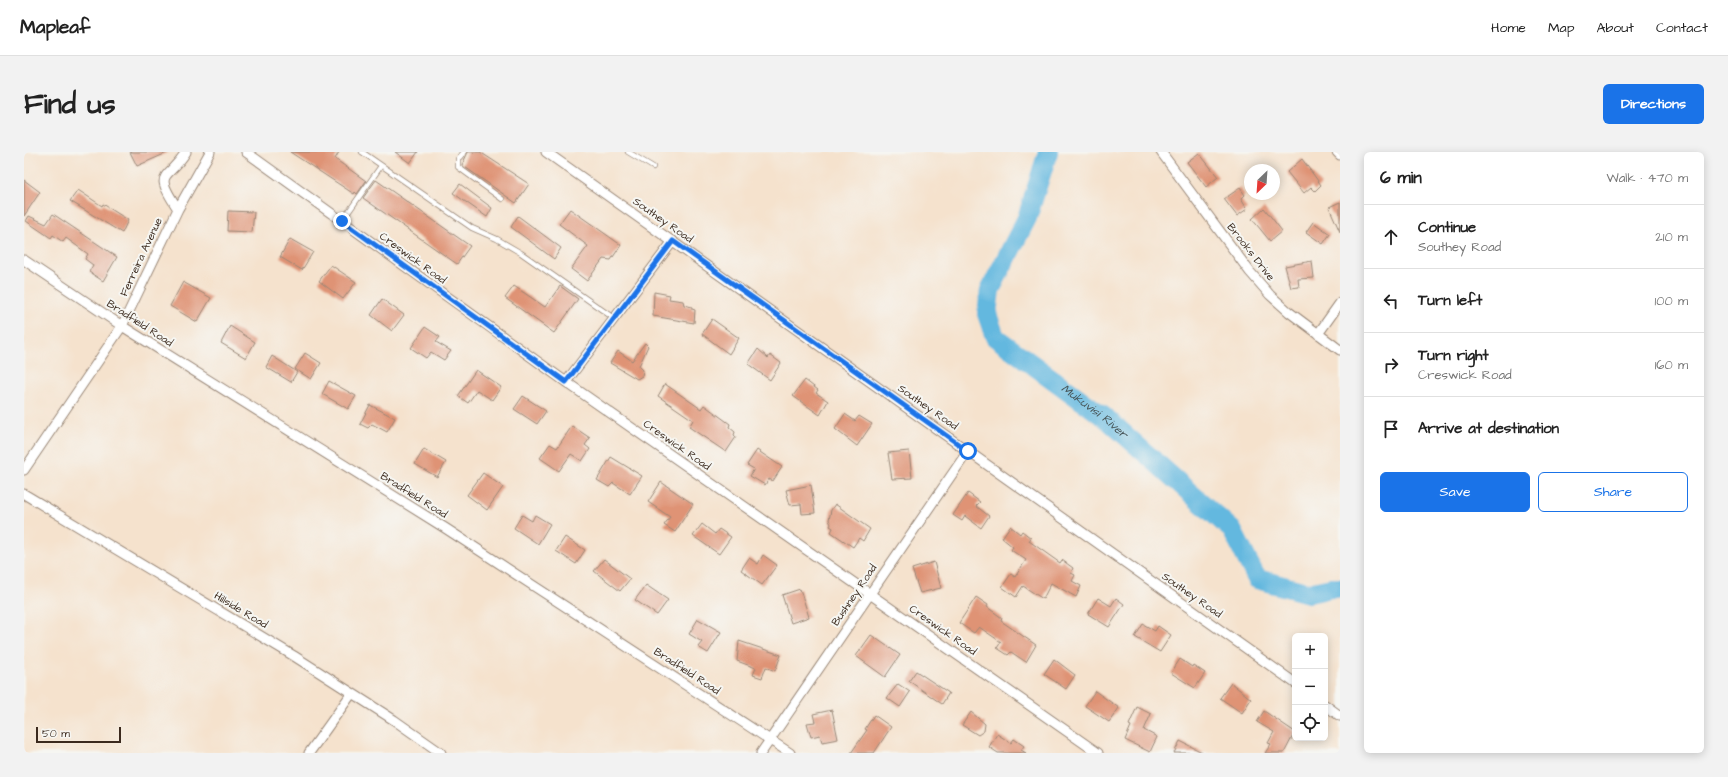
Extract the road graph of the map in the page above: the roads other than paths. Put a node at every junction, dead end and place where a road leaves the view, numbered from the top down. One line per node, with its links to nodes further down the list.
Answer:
1 (186, 152): 15 (street)
2 (210, 152): 15 (street, Ferreira Avenue)
3 (246, 152): 16 (street, Creswick Road)
4 (362, 152): 12 (lane)
5 (464, 152): 14 (lane)
6 (546, 152): 10 (street, Southey Road)
7 (628, 152): 13 (lane)
8 (1161, 152): 22 (street, Brooks Drive)
9 (1337, 152): 11 (street)
10 (555, 155): 17 (street, Southey Road)
11 (1340, 155)
12 (381, 166): 16 (lane); 20 (lane)
13 (653, 167)
14 (502, 199)
15 (178, 208): 21 (street, Ferreira Avenue)
16 (342, 221): 24 (street, Creswick Road)
17 (673, 241): 20 (street); 25 (street, Southey Road)
18 (24, 260): 21 (street, Bradfield Road)
19 (1340, 303): 22 (street)
20 (615, 318): 24 (street)
21 (122, 326): 26 (street, Ferreira Avenue); 33 (street, Bradfield Road)
22 (1318, 334): 23 (street, Brooks Drive)
23 (1340, 350)
24 (566, 382): 28 (street, Creswick Road)
25 (968, 451): 28 (street, Bushney Road); 29 (street, Southey Road)
26 (24, 470)
27 (24, 494): 30 (street, Hillside Road)
28 (869, 594): 33 (street, Bushney Road); 38 (street, Creswick Road)
29 (1292, 682)
30 (352, 692): 34 (street); 35 (street, Hillside Road)
31 (1328, 707): 32 (street)
32 (1340, 716)
33 (771, 739): 36 (street, Bushney Road); 37 (street, Bradfield Road)
34 (309, 753)
35 (441, 753)
36 (761, 753)
37 (790, 753)
38 (1098, 753)

